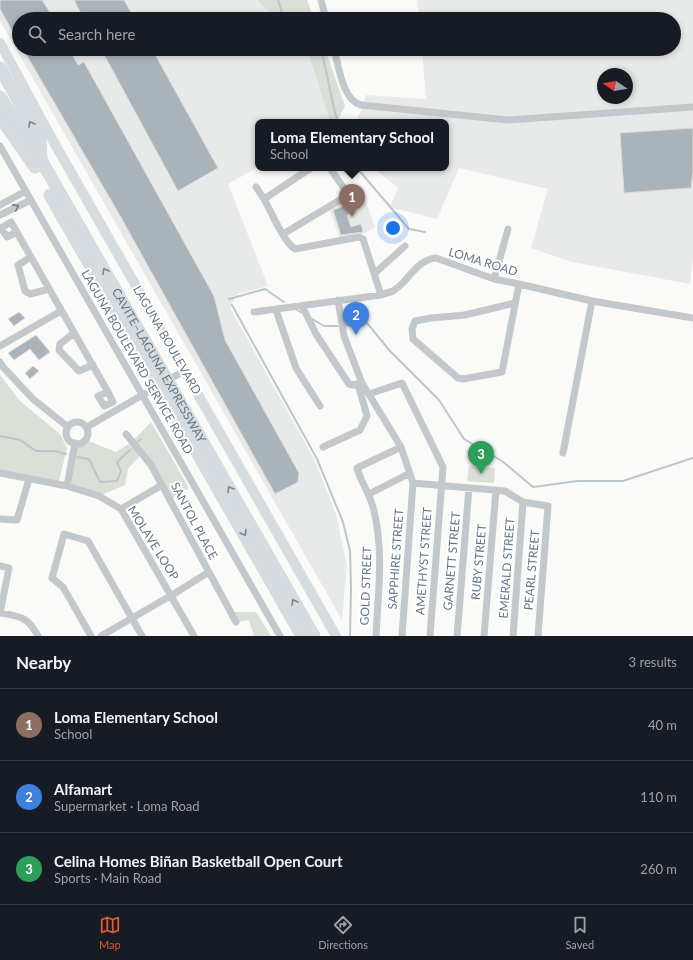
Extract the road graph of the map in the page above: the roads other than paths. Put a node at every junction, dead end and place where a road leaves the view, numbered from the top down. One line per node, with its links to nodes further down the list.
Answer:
1 (321, 0): 2 (street)
2 (324, 12)
3 (0, 43): 42 (main road, LAGUNA BOULEVARD)
4 (336, 56): 7 (street)
5 (0, 68): 10 (highway, one-way to 5)
6 (0, 97): 10 (highway, CAVITE–LAGUNA EXPRESSWAY)
7 (693, 107)
8 (0, 117): 41 (highway, CAVITE–LAGUNA EXPRESSWAY)
9 (0, 146): 14 (street, LAGUNA BOULEVARD SERVICE ROAD)
10 (41, 160): 41 (highway, CAVITE–LAGUNA EXPRESSWAY, one-way to 10)
11 (306, 171): 15 (street)
12 (332, 171): 21 (street)
13 (256, 187): 15 (street)
14 (26, 191): 16 (street, LAGUNA BOULEVARD SERVICE ROAD); 17 (street)
15 (264, 199): 21 (street)
16 (31, 200): 18 (street, one-way to 16); 45 (street, LAGUNA BOULEVARD SERVICE ROAD)
17 (0, 205)
18 (0, 215)
19 (508, 229): 25 (street)
20 (17, 232): 23 (street)
21 (283, 234): 24 (street)
22 (405, 246): 24 (street)
23 (30, 257): 27 (street); 27 (street)
24 (375, 272): 28 (street)
25 (494, 279): 26 (street, LOMA ROAD); 28 (street, LOMA ROAD)
26 (519, 284): 30 (street, LOMA ROAD); 31 (street)
27 (49, 289): 34 (street)
28 (381, 294): 29 (street, LOMA ROAD)
29 (338, 300): 32 (street, LOMA ROAD); 43 (street)
30 (592, 301): 36 (street, LOMA ROAD); 54 (street)
31 (515, 303): 31 (street)
32 (302, 306): 33 (street, LOMA ROAD); 43 (street)
33 (276, 310): 35 (street, LOMA ROAD); 47 (street)
34 (61, 311): 37 (street); 38 (street)
35 (254, 312)
36 (693, 318)
37 (74, 333): 40 (street); 40 (street)
38 (0, 346)
39 (0, 362): 48 (street)
40 (93, 365): 44 (street)
41 (155, 368): 46 (highway, CAVITE–LAGUNA EXPRESSWAY)
42 (184, 371): 45 (street); 82 (main road, LAGUNA BOULEVARD)
43 (364, 388): 52 (street); 53 (street, SAPPHIRE STREET); 61 (street, AMETHYST STREET)
44 (108, 392)
45 (143, 394): 49 (street); 79 (street, LAGUNA BOULEVARD SERVICE ROAD)
46 (173, 400): 80 (highway, CAVITE–LAGUNA EXPRESSWAY, one-way to 80); 81 (highway, CAVITE–LAGUNA EXPRESSWAY, one-way to 46)
47 (320, 406)
48 (68, 427): 49 (street); 51 (street)
49 (87, 427): 51 (street)
50 (126, 434): 59 (street, SANTOL PLACE)
51 (74, 443): 60 (street)
52 (323, 447)
53 (401, 447): 56 (street, SAPPHIRE STREET); 64 (street, GOLD STREET)
54 (563, 453)
55 (0, 473): 57 (street, MOLAVE LOOP)
56 (410, 473): 58 (street, SAPPHIRE STREET); 64 (street)
57 (29, 479): 60 (street, MOLAVE LOOP); 67 (street)
58 (413, 484): 61 (street); 84 (street, SAPPHIRE STREET)
59 (162, 485): 66 (street); 69 (street, SANTOL PLACE)
60 (67, 486): 66 (street, MOLAVE LOOP)
61 (441, 487): 62 (street); 85 (street, AMETHYST STREET)
62 (469, 488): 63 (street); 86 (street, GARNETT STREET)
63 (496, 490): 65 (street); 87 (street, RUBY STREET)
64 (369, 494): 83 (street, GOLD STREET)
65 (523, 502): 88 (street, EMERALD STREET); 89 (street, PEARL STREET)
66 (121, 509): 70 (street, MOLAVE LOOP)
67 (0, 519)
68 (0, 566): 71 (street)
69 (208, 572): 70 (street); 73 (street, SANTOL PLACE)
70 (172, 595): 72 (street); 78 (street, MOLAVE LOOP)
71 (0, 613): 74 (street)
72 (133, 618): 75 (street); 76 (street); 77 (street)
73 (236, 622)
74 (38, 636)
75 (91, 636)
76 (101, 636)
77 (142, 636)
78 (194, 636)
79 (280, 636)
80 (302, 636)
81 (314, 636)
82 (336, 636)
83 (376, 636)
84 (402, 636)
85 (430, 636)
86 (457, 636)
87 (484, 636)
88 (513, 636)
89 (538, 636)

